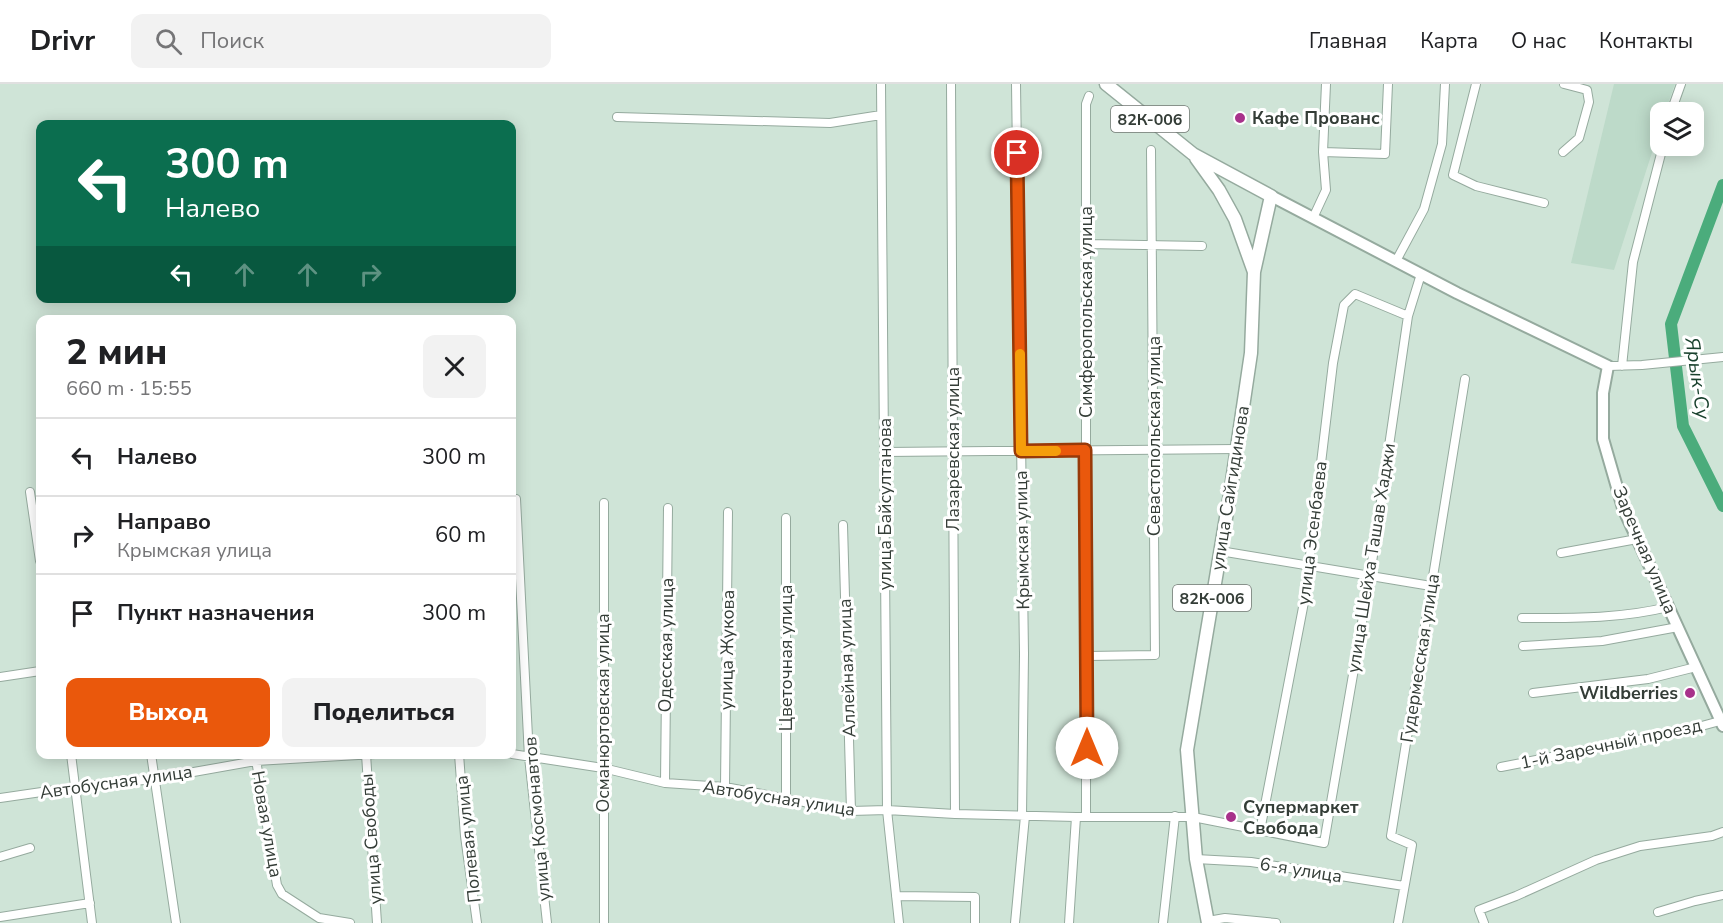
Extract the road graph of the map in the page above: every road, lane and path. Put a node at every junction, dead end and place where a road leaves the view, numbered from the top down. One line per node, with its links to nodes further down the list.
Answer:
1 (881, 84): 13 (street, улица Байсултанова)
2 (951, 84): 37 (street, Лазаревская улица)
3 (1016, 84): 38 (street, Крымская улица)
4 (1106, 84): 18 (main road, 82К-006)
5 (1326, 84): 16 (street)
6 (1388, 84): 16 (street)
7 (1445, 84): 26 (street)
8 (1476, 84): 21 (street)
9 (1564, 84): 17 (street)
10 (1681, 84): 12 (street)
11 (1089, 96): 23 (street, Симферопольская улица)
12 (1675, 102)
13 (881, 114): 14 (street); 39 (street, улица Байсултанова)
14 (617, 117)
15 (1151, 150): 24 (street, Севастопольская улица)
16 (1323, 152): 22 (street)
17 (1563, 152)
18 (1193, 154): 20 (main road); 27 (main road, 82К-006)
19 (1660, 156): 32 (street)
20 (1271, 196): 22 (main road); 27 (main road, улица Сайгидинова)
21 (1544, 203)
22 (1313, 218): 26 (main road)
23 (1086, 244): 24 (street); 35 (street, Симферопольская улица)
24 (1152, 245): 25 (street); 36 (street, Севастопольская улица)
25 (1202, 246)
26 (1396, 261): 28 (main road)
27 (1254, 272): 34 (main road, улица Сайгидинова / 82К-006)
28 (1421, 274): 29 (street, улица Шейха Ташав Хаджи); 31 (main road)
29 (1408, 316): 51 (street, улица Эсенбаева); 52 (street, улица Шейха Ташав Хаджи)
30 (1723, 357): 32 (street)
31 (1608, 366): 32 (street); 48 (main road, Заречная улица)
32 (1622, 366)
33 (1465, 379): 53 (street, Гудермесская улица)
34 (1237, 449): 36 (street); 49 (main road, улица Сайгидинова / 82К-006)
35 (1085, 450): 36 (street); 38 (street); 58 (street, Симферопольская улица)
36 (1154, 450): 58 (street, Севастопольская улица)
37 (953, 451): 38 (street); 39 (street); 82 (street, Лазаревская улица)
38 (1021, 451): 83 (street, Крымская улица)
39 (885, 452): 80 (street, улица Байсултанова)
40 (30, 492): 47 (street)
41 (516, 499): 65 (street, улица Космонавтов)
42 (603, 504): 73 (street, Османюртовская улица)
43 (668, 508): 75 (street, Одесская улица)
44 (728, 512): 77 (street, улица Жукова)
45 (786, 518): 79 (street, Цветочная улица)
46 (843, 525): 81 (street, Аллейная улица)
47 (36, 533)
48 (1637, 539): 50 (street); 54 (main road, Заречная улица)
49 (1220, 551): 51 (street); 87 (main road, улица Сайгидинова / 82К-006)
50 (1561, 554)
51 (1310, 565): 52 (street); 88 (street, улица Эсенбаева)
52 (1370, 576): 53 (street); 90 (street, улица Шейха Ташав Хаджи)
53 (1431, 586): 94 (street, Гудермесская улица)
54 (1668, 607): 55 (street); 56 (main road, Заречная улица)
55 (1522, 618)
56 (1678, 627): 57 (street); 59 (main road, Заречная улица)
57 (1523, 646)
58 (1088, 656): 84 (street, Симферопольская улица)
59 (1696, 667): 62 (street); 63 (main road, Заречная улица)
60 (36, 672): 61 (street)
61 (0, 677)
62 (1533, 693)
63 (1722, 724): 72 (street, 1-й Заречный проезд)
64 (516, 755): 65 (street, Автобусная улица)
65 (530, 757): 73 (street, Автобусная улица); 108 (street, улица Космонавтов)
66 (72, 759): 76 (street)
67 (152, 759): 74 (street)
68 (250, 759): 74 (street, Автобусная улица)
69 (255, 759): 99 (street, Новая улица)
70 (366, 759): 106 (street, улица Свободы)
71 (459, 759): 107 (street, Полевая улица)
72 (1501, 767)
73 (603, 768): 75 (street, Автобусная улица); 109 (street, Османюртовская улица)
74 (154, 779): 76 (street, Автобусная улица); 103 (street)
75 (665, 783): 77 (street, Автобусная улица)
76 (76, 787): 78 (street, Автобусная улица); 97 (street)
77 (725, 787): 79 (street, Автобусная улица)
78 (0, 798)
79 (786, 798): 81 (street, Автобусная улица)
80 (888, 810): 81 (street, Автобусная улица); 82 (street, Автобусная улица); 96 (street, улица Байсултанова)
81 (851, 811)
82 (955, 814): 83 (street, Автобусная улица)
83 (1023, 816): 86 (street, Автобусная улица); 112 (street, Крымская улица)
84 (1086, 816): 85 (street, Автобусная улица); 86 (street, Автобусная улица)
85 (1175, 816): 87 (street, Автобусная улица); 114 (street)
86 (1076, 817): 113 (street)
87 (1193, 817): 88 (street, Автобусная улица); 93 (main road, улица Сайгидинова / 82К-006)
88 (1260, 831): 90 (street, Автобусная улица)
89 (1723, 832): 117 (street)
90 (1323, 843)
91 (30, 848): 92 (street)
92 (0, 857)
93 (1196, 859): 94 (street, 6-я улица); 101 (main road, улица Сайгидинова / 82К-006)
94 (1404, 886): 116 (street, Гудермесская улица)
95 (1723, 895): 98 (street)
96 (896, 896): 110 (street, улица Байсултанова); 111 (street)
97 (90, 903): 100 (street); 102 (street)
98 (1658, 912)
99 (311, 913): 104 (street); 105 (street, Новая улица)
100 (0, 917)
101 (1208, 922): 115 (street)
102 (92, 923)
103 (176, 923)
104 (312, 923)
105 (350, 923)
106 (377, 923)
107 (477, 923)
108 (547, 923)
109 (604, 923)
110 (899, 923)
111 (975, 923)
112 (1015, 923)
113 (1069, 923)
114 (1163, 923)
115 (1275, 923)
116 (1398, 923)
117 (1484, 923)

